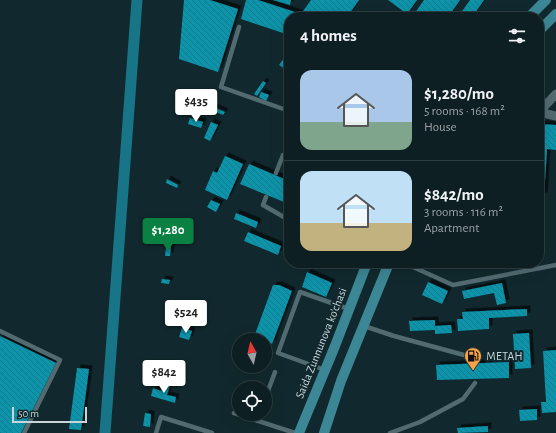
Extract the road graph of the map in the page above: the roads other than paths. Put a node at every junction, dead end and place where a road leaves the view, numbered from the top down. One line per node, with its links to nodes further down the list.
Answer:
1 (541, 1): 2 (main road)
2 (533, 12)
3 (556, 14): 4 (main road)
4 (544, 26)
5 (239, 27): 8 (lane)
6 (556, 94): 7 (street)
7 (544, 107)
8 (284, 110)
9 (544, 113): 10 (street)
10 (556, 116)
11 (284, 155): 12 (lane)
12 (276, 173)
13 (266, 197): 14 (lane)
14 (284, 217)
15 (556, 265): 16 (lane)
16 (544, 267)
17 (364, 268): 21 (main road, Saida Zunnunova ko'chasi)
18 (387, 268): 22 (main road)
19 (415, 268): 20 (lane)
20 (541, 268)
21 (349, 309): 25 (main road, Saida Zunnunova ko'chasi); 25 (lane)
22 (363, 326): 24 (lane); 35 (main road)
23 (0, 331): 30 (lane)
24 (476, 358)
25 (325, 370): 34 (main road, Saida Zunnunova ko'chasi)
26 (275, 372): 27 (lane)
27 (272, 381)
28 (475, 383): 36 (lane)
29 (257, 421): 33 (lane)
30 (24, 433)
31 (156, 433): 32 (lane)
32 (212, 433)
33 (295, 433)
34 (299, 433)
35 (324, 433)
36 (390, 433)

